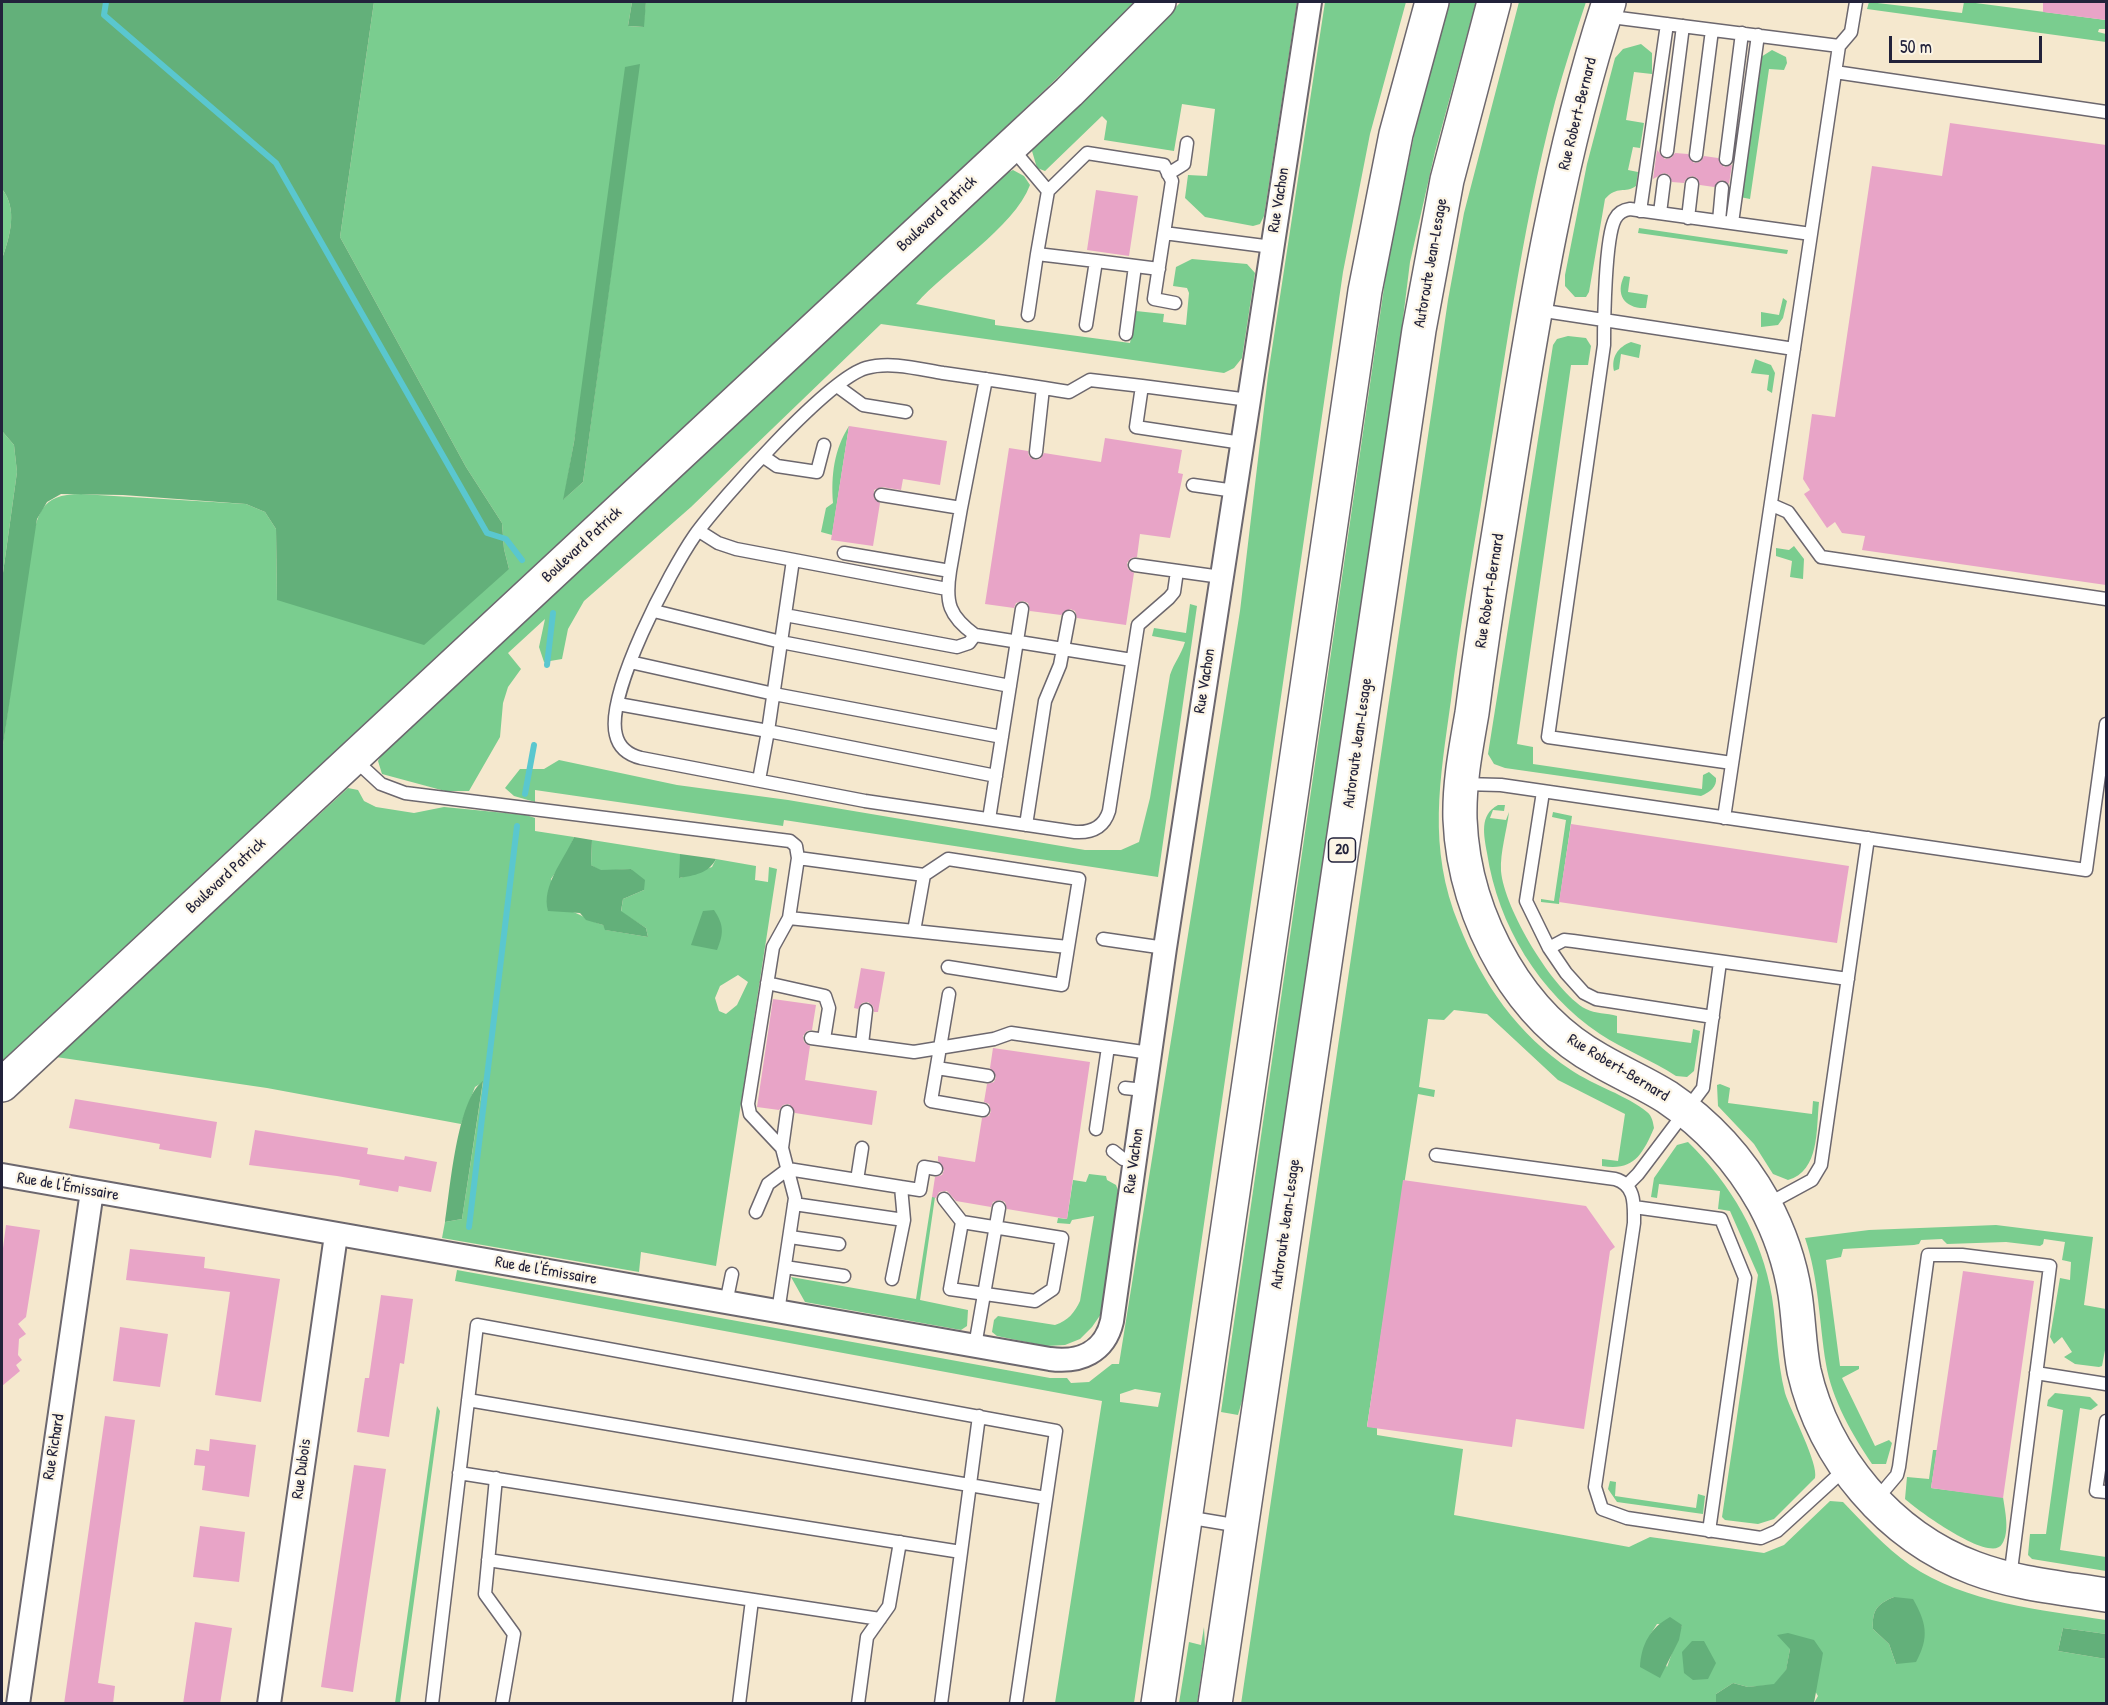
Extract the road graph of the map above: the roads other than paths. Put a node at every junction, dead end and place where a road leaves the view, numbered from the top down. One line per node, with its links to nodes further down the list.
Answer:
1 (1159, 2): 16 (main road, Boulevard Patrick)
2 (1310, 2): 32 (street, Rue Vachon)
3 (1432, 2): 165 (main road)
4 (1494, 2): 166 (main road, Autoroute Jean-Lesage / 20)
5 (1856, 2): 12 (lane)
6 (1607, 7): 7 (lane); 38 (main road, Rue Robert-Bernard)
7 (1667, 24): 8 (lane); 25 (lane)
8 (1683, 26): 9 (lane); 17 (lane)
9 (1712, 30): 10 (lane); 18 (lane)
10 (1742, 33): 11 (lane); 19 (lane)
11 (1758, 35): 12 (lane); 29 (lane)
12 (1839, 46): 13 (lane)
13 (1835, 72): 14 (lane); 31 (lane)
14 (2106, 111)
15 (1187, 143): 20 (lane)
16 (1010, 146): 24 (lane); 84 (main road, Boulevard Patrick)
17 (1667, 151)
18 (1695, 155)
19 (1726, 159)
20 (1168, 174): 24 (lane); 30 (lane)
21 (1664, 181): 26 (lane)
22 (1692, 184): 27 (lane)
23 (1722, 188): 28 (lane)
24 (1048, 191): 33 (lane)
25 (1640, 211): 26 (lane); 40 (lane)
26 (1660, 213): 27 (lane)
27 (1688, 218): 28 (lane)
28 (1719, 221): 29 (lane)
29 (1732, 223): 31 (lane)
30 (1164, 233): 32 (lane); 36 (lane)
31 (1811, 234): 43 (lane)
32 (1272, 247): 48 (street, Rue Vachon)
33 (1037, 254): 34 (lane); 39 (lane)
34 (1096, 261): 35 (lane); 41 (lane)
35 (1136, 266): 36 (lane); 42 (lane)
36 (1159, 269): 37 (lane)
37 (1175, 303)
38 (1536, 310): 40 (lane); 88 (main road, Rue Robert-Bernard)
39 (1028, 315)
40 (1604, 321): 43 (lane); 85 (lane)
41 (1086, 325)
42 (1126, 334)
43 (1794, 349): 57 (lane)
44 (986, 379): 45 (lane); 47 (lane); 58 (lane)
45 (837, 386): 49 (lane); 53 (lane)
46 (1142, 386): 47 (lane); 48 (lane); 50 (lane)
47 (1043, 388): 52 (lane)
48 (1249, 400): 50 (street, Rue Vachon)
49 (906, 412)
50 (1242, 443): 55 (street, Rue Vachon)
51 (824, 445): 53 (lane)
52 (1036, 452)
53 (764, 457): 59 (lane)
54 (1193, 485): 55 (lane)
55 (1235, 491): 65 (street, Rue Vachon)
56 (881, 495): 58 (lane)
57 (1772, 505): 67 (lane); 85 (lane)
58 (962, 508): 63 (lane)
59 (699, 531): 61 (lane); 69 (lane)
60 (844, 553): 63 (lane)
61 (794, 560): 66 (lane); 70 (lane)
62 (1135, 565): 64 (lane)
63 (950, 571): 66 (lane)
64 (1177, 571): 65 (lane); 76 (lane)
65 (1221, 577): 100 (street, Rue Vachon)
66 (947, 589): 72 (lane)
67 (2106, 599)
68 (1022, 609): 74 (lane)
69 (654, 611): 73 (lane); 77 (lane)
70 (785, 615): 72 (lane); 73 (lane)
71 (1069, 616): 75 (lane)
72 (975, 635): 74 (lane)
73 (781, 642): 78 (lane); 79 (lane)
74 (1017, 643): 75 (lane); 78 (lane)
75 (1064, 651): 76 (lane); 92 (lane)
76 (1132, 660): 92 (lane)
77 (630, 662): 79 (lane); 80 (lane)
78 (1010, 686): 83 (lane)
79 (774, 694): 82 (lane); 83 (lane)
80 (618, 704): 82 (lane); 87 (lane)
81 (2106, 724): 93 (lane)
82 (768, 731): 86 (lane); 87 (lane)
83 (1002, 737): 86 (lane)
84 (353, 758): 94 (lane); 115 (main road, Boulevard Patrick)
85 (1732, 763): 90 (lane)
86 (996, 776): 91 (lane)
87 (759, 780): 91 (lane)
88 (1461, 784): 89 (lane); 117 (main road, Rue Robert-Bernard)
89 (1543, 792): 90 (lane); 101 (lane)
90 (1724, 818): 93 (lane)
91 (989, 819): 92 (lane)
92 (1026, 825)
93 (1868, 838): 104 (lane)
94 (798, 858): 95 (lane); 96 (lane)
95 (924, 875): 97 (lane); 99 (lane)
96 (789, 918): 97 (lane); 105 (lane)
97 (914, 931): 99 (lane)
98 (1103, 939): 100 (lane)
99 (1068, 947): 103 (lane)
100 (1165, 948): 112 (street, Rue Vachon)
101 (1549, 948): 102 (lane); 108 (lane)
102 (1720, 962): 104 (lane); 108 (lane)
103 (948, 967)
104 (1848, 979): 134 (lane)
105 (767, 983): 109 (lane); 120 (lane)
106 (949, 994): 111 (lane)
107 (866, 1010): 109 (lane)
108 (1713, 1017): 117 (lane)
109 (862, 1044): 111 (lane)
110 (1108, 1047): 111 (lane); 112 (lane); 119 (lane)
111 (940, 1048): 113 (lane)
112 (1150, 1053): 124 (street, Rue Vachon)
113 (937, 1068): 114 (lane); 116 (lane)
114 (988, 1076)
115 (2, 1085)
116 (983, 1110)
117 (1686, 1111): 129 (lane); 134 (main road, Rue Robert-Bernard)
118 (787, 1112): 120 (lane)
119 (1096, 1129)
120 (782, 1148): 125 (lane)
121 (862, 1148): 128 (lane)
122 (1113, 1151): 124 (lane)
123 (1436, 1155): 129 (lane)
124 (1134, 1161): 152 (street, Rue Vachon)
125 (788, 1169): 128 (lane); 133 (lane); 137 (lane)
126 (936, 1169): 130 (lane)
127 (2, 1175): 131 (street, Rue de l'Émissaire)
128 (857, 1180): 130 (lane)
129 (1628, 1184): 135 (lane)
130 (901, 1187): 138 (lane)
131 (92, 1191): 141 (street, Rue de l'Émissaire); 175 (street, Rue Richard)
132 (944, 1199): 139 (lane)
133 (794, 1204): 138 (lane); 142 (lane)
134 (1765, 1205): 158 (main road, Rue Robert-Bernard)
135 (1634, 1207): 167 (lane); 167 (lane)
136 (999, 1208): 140 (lane)
137 (756, 1212)
138 (904, 1220): 147 (lane)
139 (962, 1222): 140 (lane); 148 (lane)
140 (996, 1227): 148 (lane); 148 (lane)
141 (336, 1235): 149 (street, Rue de l'Émissaire); 176 (street, Rue Dubois)
142 (789, 1237): 143 (lane); 144 (lane)
143 (839, 1244)
144 (785, 1267): 146 (lane); 150 (lane)
145 (732, 1274): 149 (lane)
146 (844, 1276)
147 (892, 1279)
148 (984, 1294): 151 (lane)
149 (726, 1303): 150 (street, Rue de l'Émissaire)
150 (778, 1312): 151 (street, Rue de l'Émissaire)
151 (975, 1346): 152 (street, Rue de l'Émissaire)
152 (1091, 1354)
153 (2036, 1373): 154 (lane); 164 (lane); 171 (lane)
154 (2106, 1384)
155 (468, 1400): 156 (lane); 159 (lane); 161 (lane)
156 (979, 1416): 161 (lane); 163 (lane)
157 (2106, 1421): 162 (lane)
158 (1846, 1467): 164 (main road, Rue Robert-Bernard); 167 (lane)
159 (459, 1473): 160 (lane); 177 (lane)
160 (496, 1479): 168 (lane); 170 (lane)
161 (970, 1484): 163 (lane); 169 (lane)
162 (2106, 1492)
163 (1046, 1498): 182 (lane)
164 (1875, 1501): 171 (main road, Rue Robert-Bernard)
165 (1186, 1517): 166 (lane); 183 (main road)
166 (1241, 1527): 184 (main road, Autoroute Jean-Lesage / 20)
167 (1709, 1531)
168 (900, 1542): 169 (lane); 174 (lane)
169 (961, 1552): 181 (lane)
170 (488, 1560): 173 (lane); 178 (lane)
171 (2010, 1578): 172 (main road, Rue Robert-Bernard)
172 (2106, 1595)
173 (752, 1600): 174 (lane); 179 (lane)
174 (880, 1619): 180 (lane)
175 (18, 1704)
176 (269, 1704)
177 (432, 1704)
178 (502, 1704)
179 (739, 1704)
180 (858, 1704)
181 (941, 1704)
182 (1016, 1704)
183 (1158, 1704)
184 (1215, 1704)

